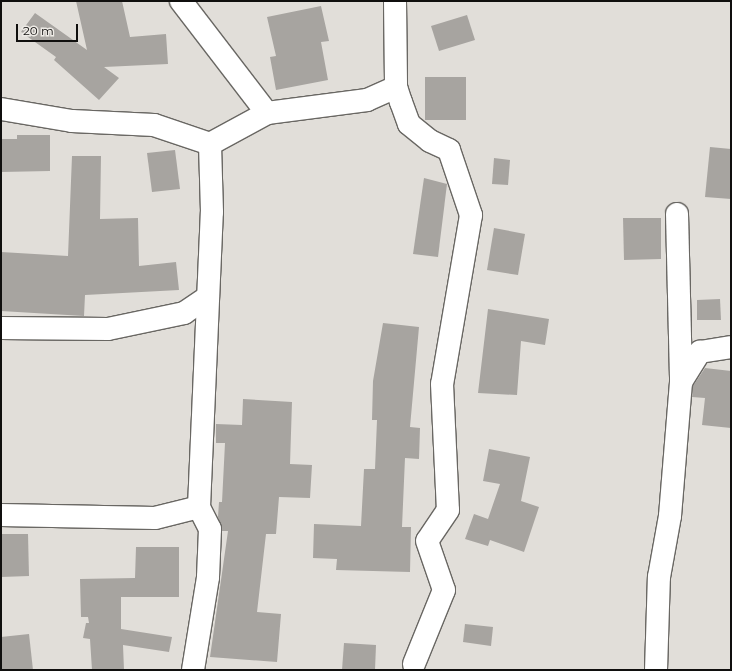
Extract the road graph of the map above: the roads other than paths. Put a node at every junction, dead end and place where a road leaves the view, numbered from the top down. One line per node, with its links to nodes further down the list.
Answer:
1 (181, 1): 5 (street)
2 (395, 1): 3 (street)
3 (396, 87): 5 (street); 16 (street)
4 (1, 109): 6 (street)
5 (267, 113): 6 (street)
6 (210, 144): 8 (street)
7 (677, 214): 13 (street)
8 (208, 298): 9 (street); 11 (street)
9 (184, 313): 10 (street); 11 (street)
10 (1, 328)
11 (207, 328): 14 (street)
12 (731, 347): 13 (street)
13 (681, 382): 18 (street)
14 (199, 507): 15 (street); 17 (street)
15 (1, 515)
16 (414, 664)
17 (193, 670)
18 (656, 670)

